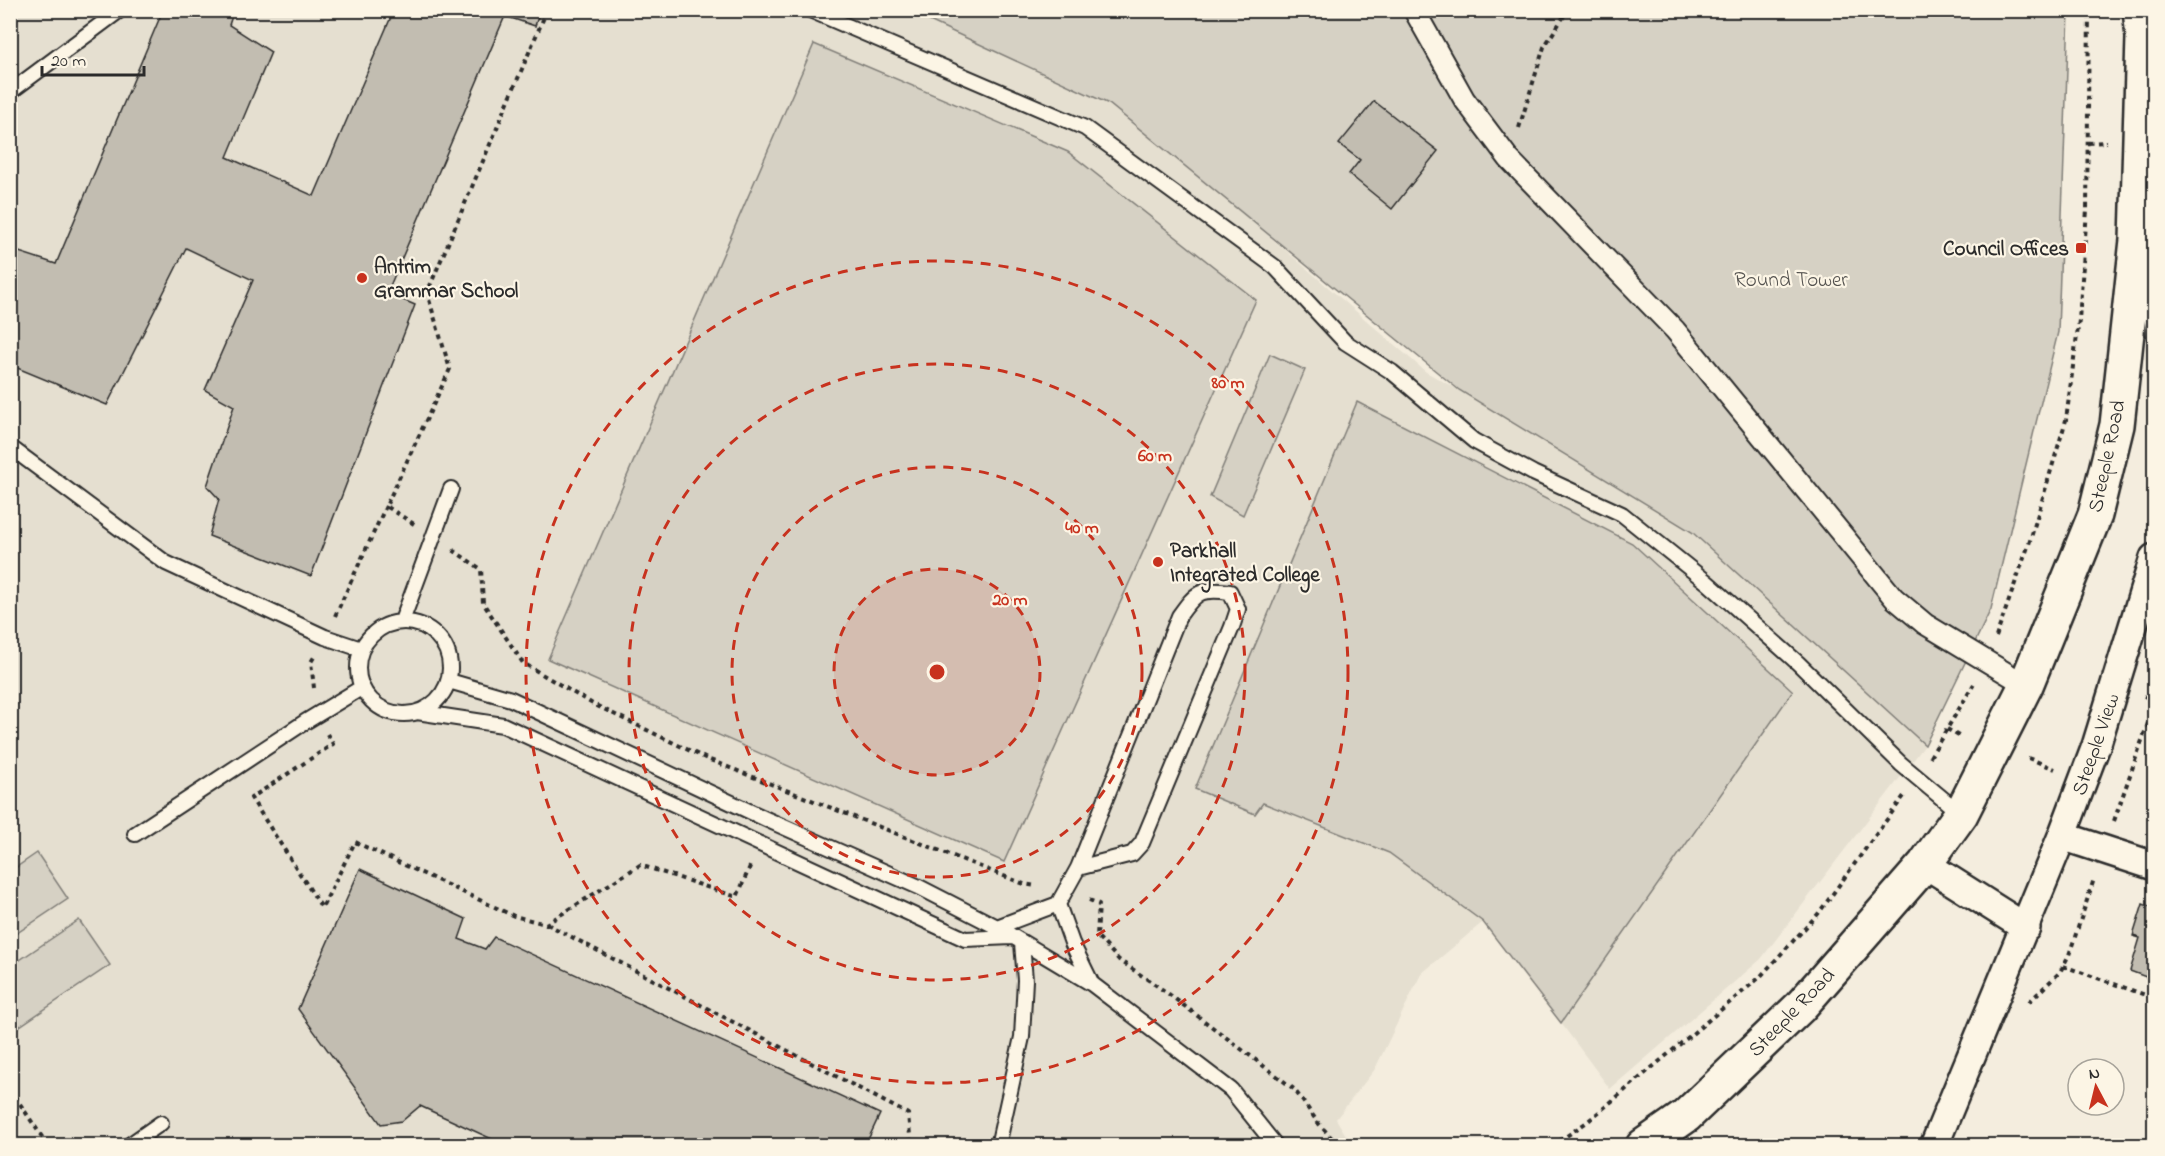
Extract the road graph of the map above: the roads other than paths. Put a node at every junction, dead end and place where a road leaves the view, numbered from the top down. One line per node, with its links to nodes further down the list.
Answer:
1 (120, 10): 5 (lane)
2 (810, 10): 17 (lane)
3 (1414, 10): 14 (street)
4 (2146, 28): 6 (street, Steeple Road)
5 (10, 92)
6 (2138, 240): 7 (lane); 14 (street, Steeple Road)
7 (2154, 335)
8 (10, 447): 12 (lane)
9 (451, 489): 11 (lane)
10 (2154, 558): 19 (street, Steeple View)
11 (402, 621): 12 (lane); 13 (lane)
12 (361, 650): 15 (lane)
13 (449, 681): 16 (lane); 24 (lane)
14 (2026, 685): 17 (street, Steeple Road)
15 (362, 688): 16 (lane); 18 (lane)
16 (417, 712): 26 (lane)
17 (1961, 814): 20 (street, Steeple Road)
18 (135, 834)
19 (2062, 836): 21 (street); 25 (street, Steeple View)
20 (1925, 864): 25 (street); 32 (street, Steeple Road)
21 (2154, 866)
22 (1078, 868): 22 (lane); 23 (lane)
23 (1058, 904): 24 (lane); 27 (lane)
24 (997, 927): 26 (lane)
25 (2026, 928): 33 (street)
26 (1017, 940): 27 (lane); 30 (lane)
27 (1092, 984): 31 (lane)
28 (161, 1123): 29 (lane)
29 (128, 1146)
30 (998, 1146)
31 (1276, 1146)
32 (1643, 1146)
33 (1934, 1146)

